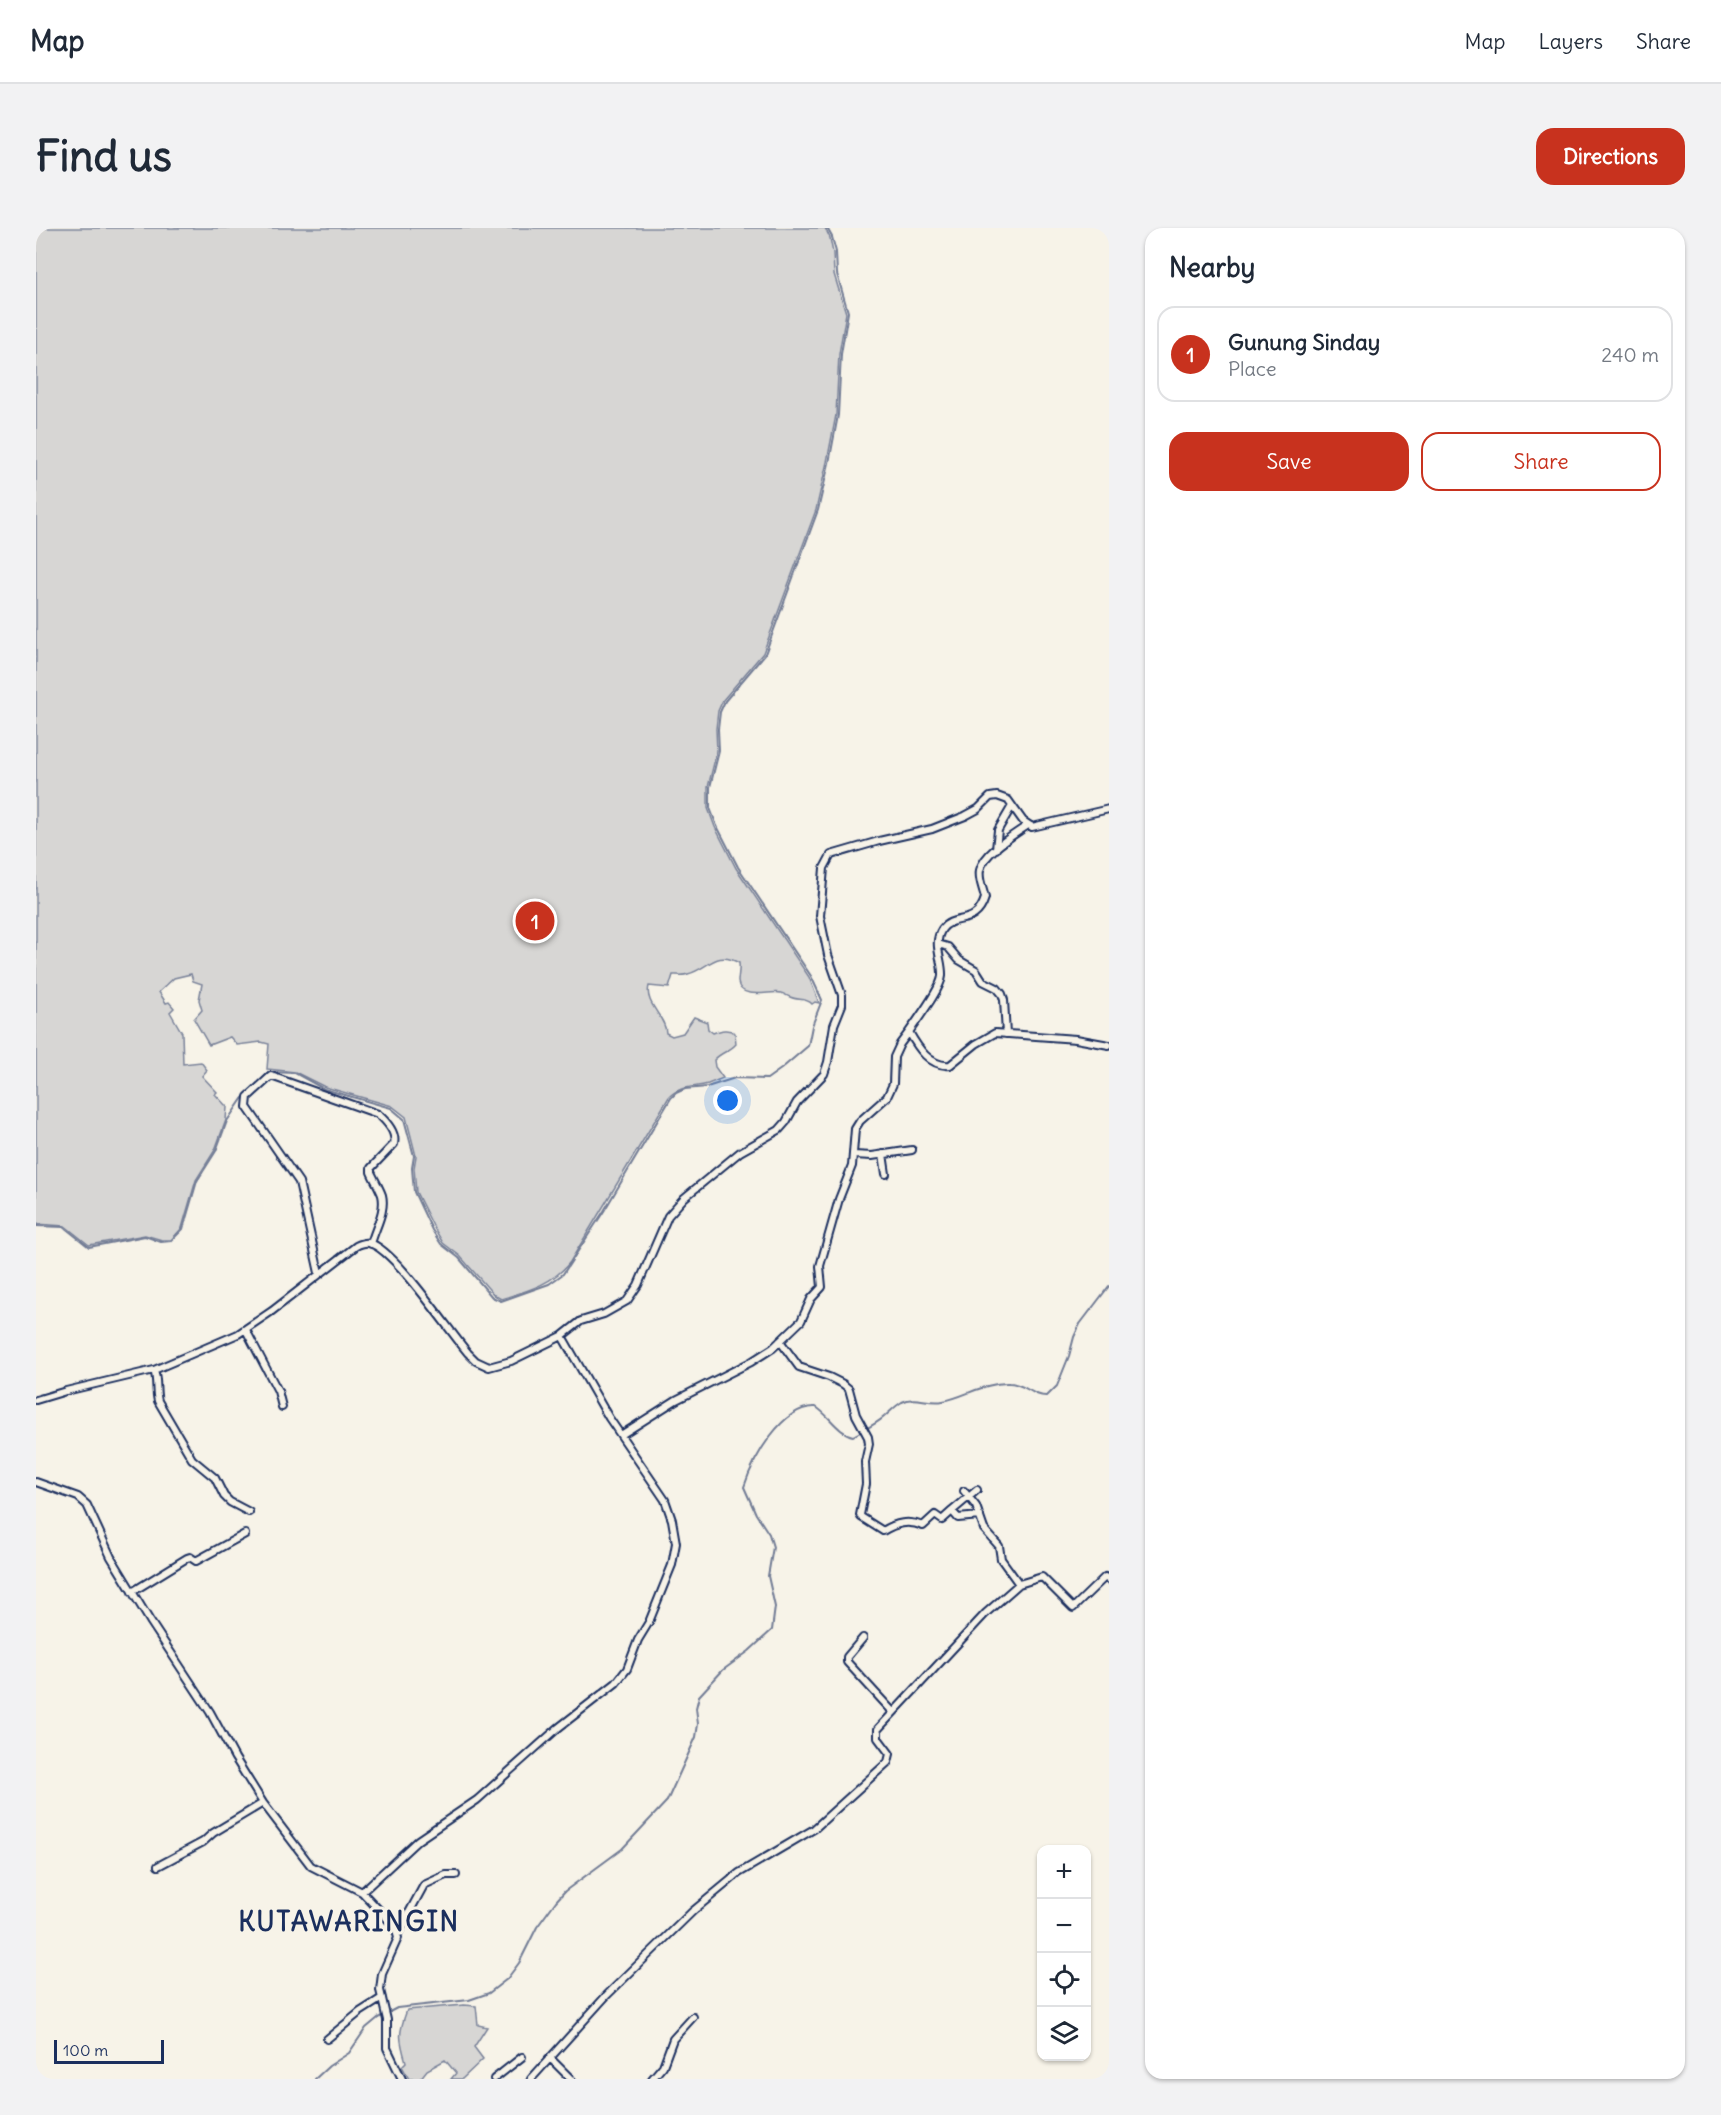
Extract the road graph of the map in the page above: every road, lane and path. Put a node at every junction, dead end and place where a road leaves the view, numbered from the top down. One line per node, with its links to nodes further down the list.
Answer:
1 (1012, 806): 3 (street); 4 (street); 16 (street)
2 (1109, 809): 3 (street)
3 (1028, 825): 4 (street)
4 (996, 849): 5 (street)
5 (938, 944): 6 (street); 7 (street)
6 (909, 1032): 7 (street); 11 (street)
7 (1006, 1034): 8 (street)
8 (1109, 1046)
9 (912, 1150): 10 (street)
10 (883, 1154): 11 (street); 12 (street)
11 (854, 1155): 17 (street)
12 (886, 1174)
13 (371, 1244): 14 (street); 14 (street); 16 (street)
14 (319, 1273): 15 (street)
15 (246, 1330): 18 (street); 20 (street)
16 (562, 1336): 21 (street)
17 (780, 1341): 21 (street); 26 (street)
18 (154, 1370): 19 (street); 27 (street)
19 (36, 1400)
20 (282, 1407)
21 (621, 1435): 38 (street)
22 (36, 1482): 32 (street)
23 (977, 1490): 25 (street)
24 (964, 1491): 25 (street)
25 (969, 1498): 26 (street); 28 (street)
26 (952, 1511): 28 (street)
27 (249, 1512)
28 (980, 1516): 31 (street)
29 (245, 1534): 32 (street)
30 (1108, 1577): 31 (street)
31 (1020, 1584): 34 (street)
32 (132, 1592): 35 (street)
33 (863, 1638): 34 (street)
34 (893, 1712): 44 (street)
35 (263, 1803): 36 (street); 38 (street)
36 (158, 1866)
37 (456, 1875): 39 (street)
38 (362, 1892): 39 (street)
39 (398, 1933): 40 (street)
40 (382, 2000): 42 (street); 45 (street)
41 (693, 2017): 49 (street)
42 (327, 2039)
43 (522, 2057): 46 (street)
44 (550, 2058): 47 (street); 48 (street)
45 (399, 2078)
46 (494, 2079)
47 (531, 2079)
48 (571, 2079)
49 (652, 2079)

